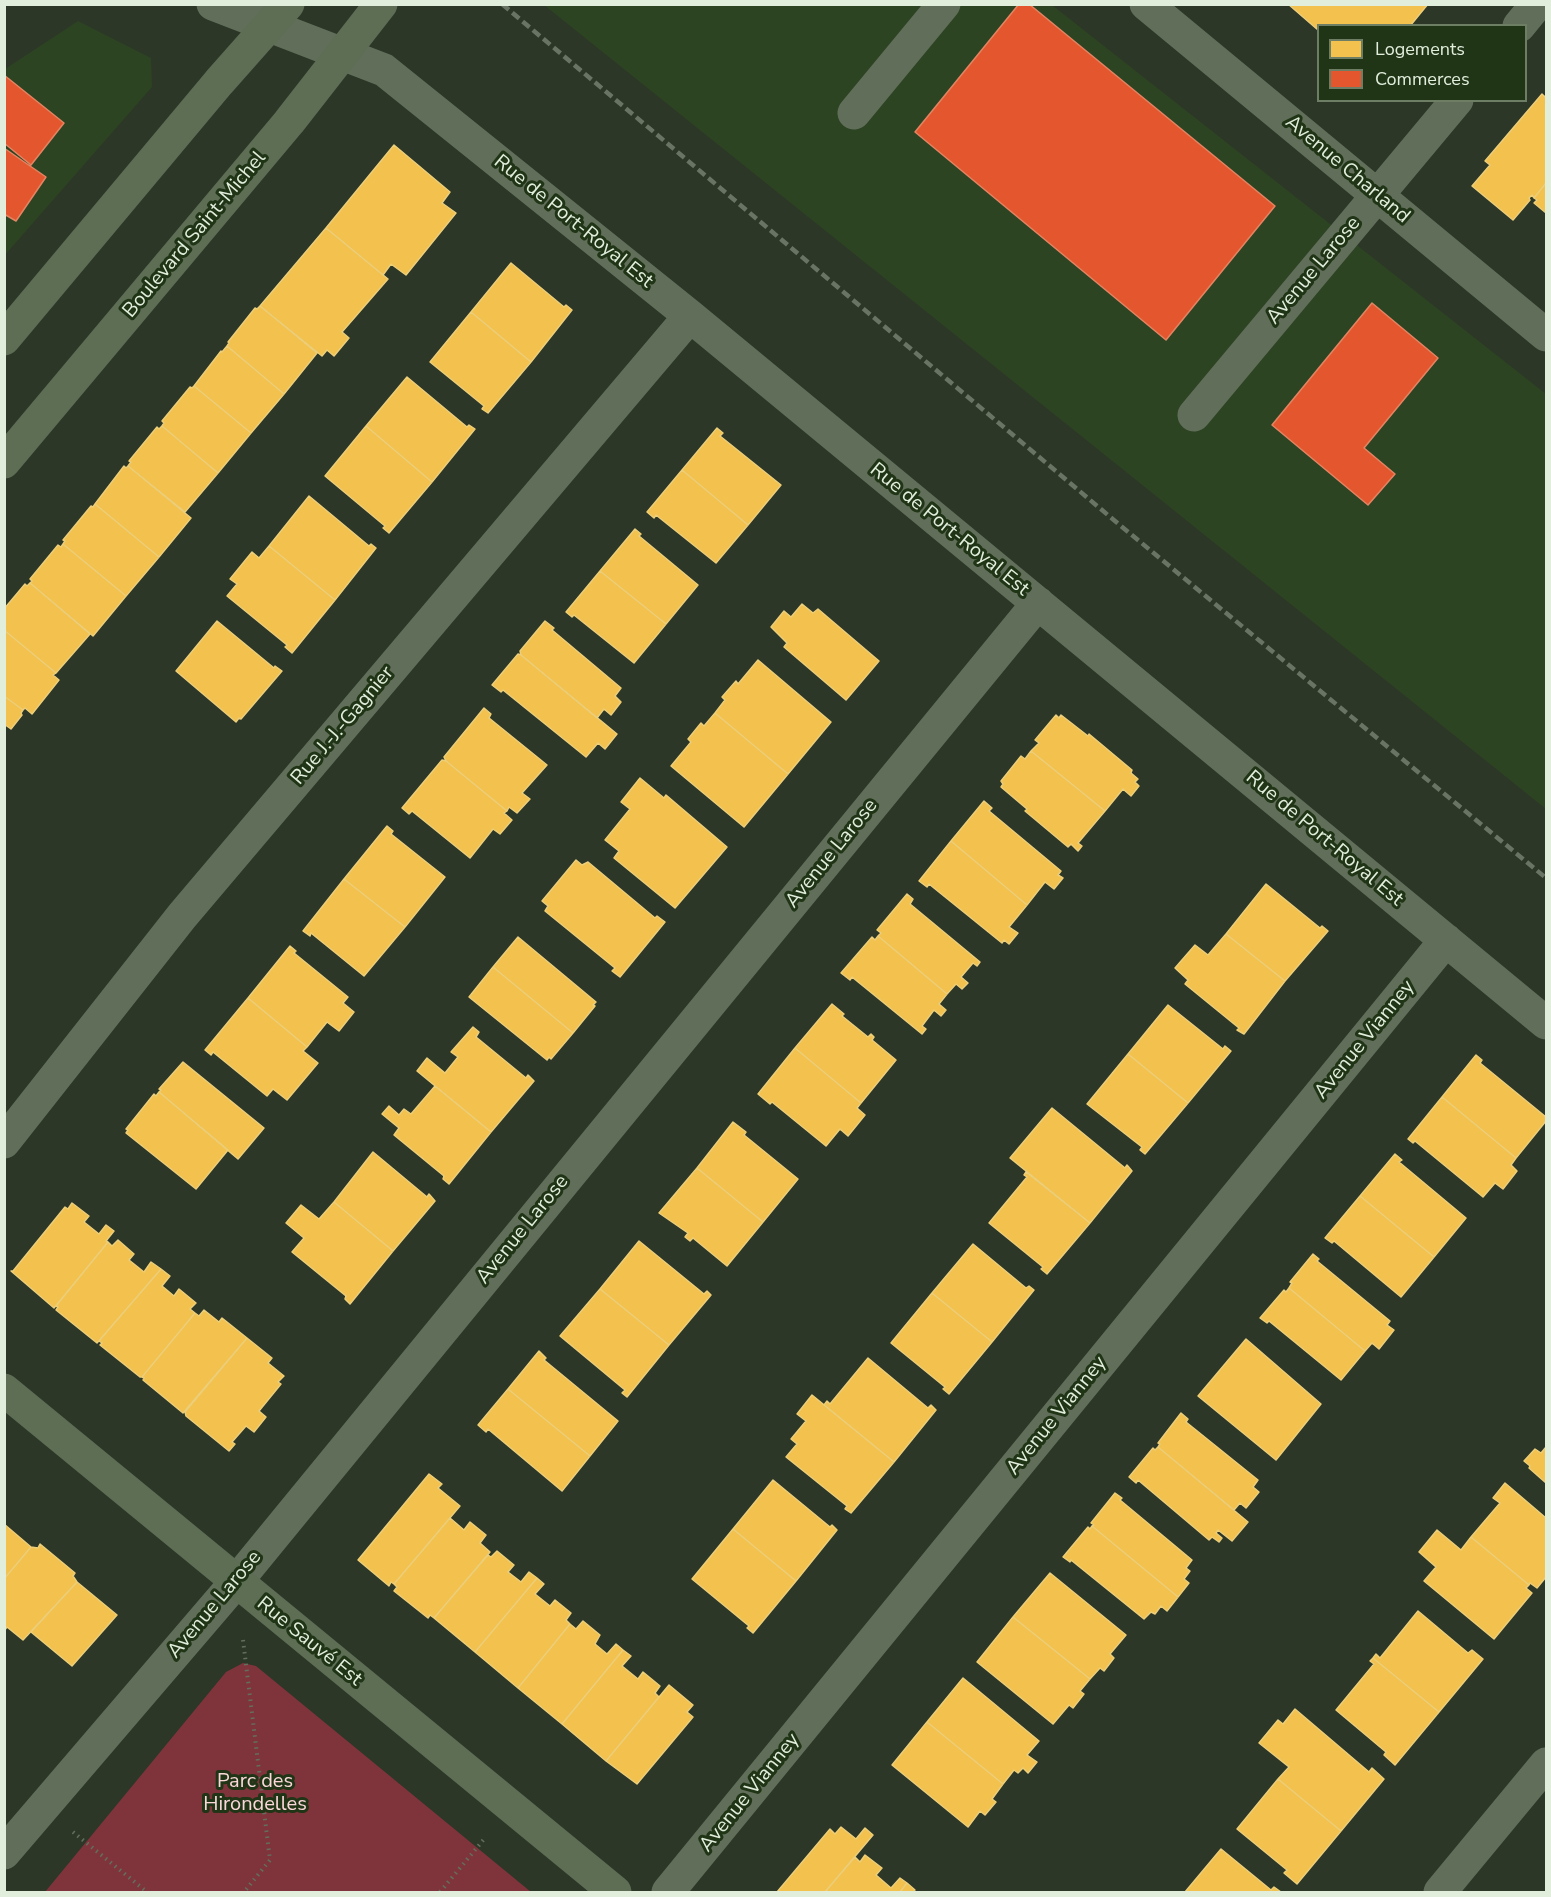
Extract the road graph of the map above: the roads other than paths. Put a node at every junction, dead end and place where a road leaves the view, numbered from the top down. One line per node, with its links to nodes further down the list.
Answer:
1 (213, 4): 6 (street, Rue de Port-Royal Est)
2 (381, 4): 8 (main road, Boulevard Saint-Michel)
3 (944, 4): 10 (street)
4 (1146, 4): 11 (street, Avenue Charland)
5 (1537, 4): 7 (street)
6 (279, 15): 8 (street, Rue de Port-Royal Est); 14 (main road)
7 (1522, 24)
8 (341, 53): 12 (street, Rue de Port-Royal Est); 16 (main road, Boulevard Saint-Michel)
9 (1455, 102): 11 (street, Avenue Larose)
10 (854, 113)
11 (1378, 195): 13 (street, Avenue Charland); 15 (street, Avenue Larose)
12 (690, 316): 17 (street, Rue de Port-Royal Est); 20 (street, Rue J.-J.-Gagnier)
13 (1546, 336)
14 (4, 339)
15 (1194, 415)
16 (4, 462)
17 (1038, 603): 18 (street, Rue de Port-Royal Est); 22 (street, Avenue Larose)
18 (1446, 940): 19 (street, Rue de Port-Royal Est); 26 (street, Avenue Vianney)
19 (1546, 1023)
20 (4, 1142)
21 (4, 1390): 22 (main road, Rue Sauvé Est)
22 (236, 1582): 24 (street, Avenue Larose); 25 (main road, Rue Sauvé Est)
23 (1546, 1764): 27 (street)
24 (4, 1853)
25 (615, 1893)
26 (668, 1893)
27 (1440, 1893)

